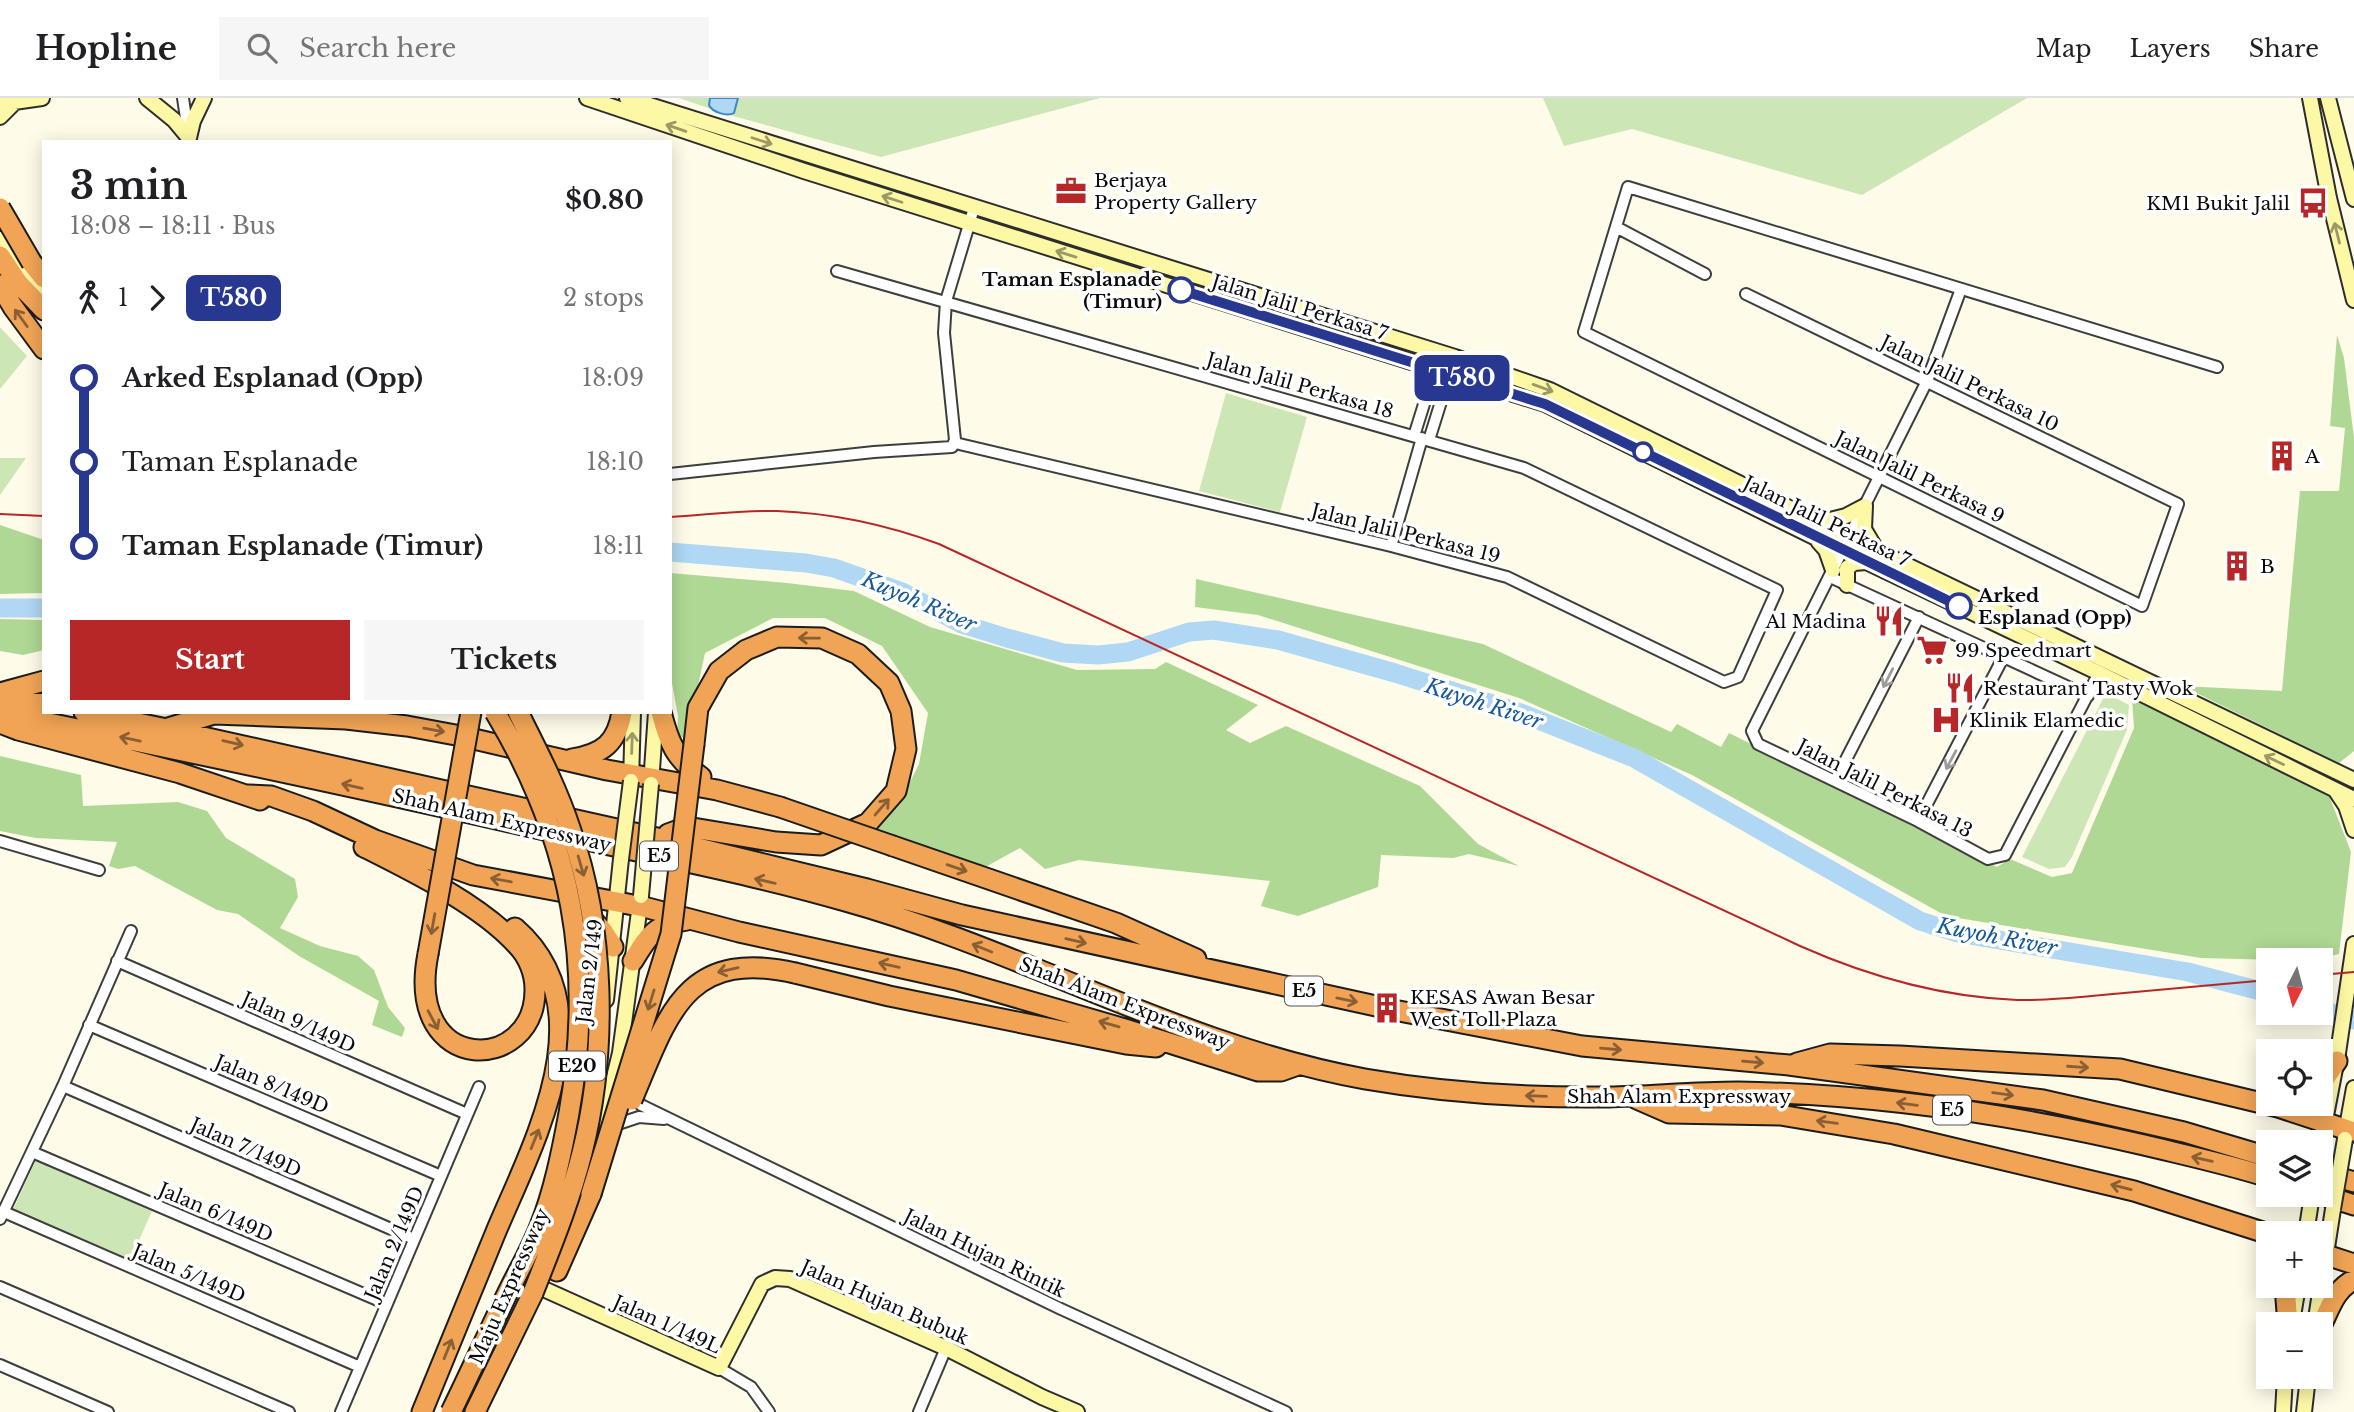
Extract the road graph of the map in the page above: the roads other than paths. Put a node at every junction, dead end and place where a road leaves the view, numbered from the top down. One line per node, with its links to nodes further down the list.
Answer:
1 (42, 98): 9 (street)
2 (147, 98): 11 (street)
3 (183, 98): 11 (street)
4 (204, 98): 11 (street)
5 (587, 98): 15 (street, Jalan Jalil Perkasa 7, one-way to 5)
6 (627, 98): 13 (street, Jalan Jalil Perkasa 7, one-way to 13)
7 (2310, 98): 26 (street, one-way to 7)
8 (2328, 98): 12 (street)
9 (7, 103): 10 (street)
10 (0, 117)
11 (189, 140)
12 (2354, 199)
13 (974, 208): 15 (street); 30 (street, Jalan Jalil Perkasa 7)
14 (0, 210): 20 (highway, bridge)
15 (969, 224): 27 (street); 33 (street, Jalan Jalil Perkasa 7, one-way to 15)
16 (1616, 227): 21 (street); 23 (street); 39 (street, Jalan Jalil Perkasa 9)
17 (0, 239): 24 (street)
18 (0, 256): 28 (highway)
19 (837, 271): 27 (street, Jalan Jalil Perkasa 18)
20 (42, 274)
21 (1705, 274)
22 (0, 285): 29 (highway, one-way to 22)
23 (1961, 289): 32 (street); 35 (street, Jalan Jalil Perkasa 13)
24 (42, 294)
25 (1746, 295): 35 (street, Jalan Jalil Perkasa 10)
26 (2354, 300)
27 (946, 301): 36 (street, Jalan Jalil Perkasa 18); 37 (street)
28 (42, 308)
29 (42, 346)
30 (1440, 353): 31 (street, Jalan Jalil Perkasa 7); 33 (street)
31 (1455, 357): 34 (street); 42 (street, Jalan Jalil Perkasa 7, one-way to 42)
32 (2217, 368)
33 (1435, 369): 34 (street, Jalan Jalil Perkasa 7); 36 (street)
34 (1450, 374): 36 (street); 42 (street, Jalan Jalil Perkasa 7)
35 (1927, 382): 39 (street, Jalan Jalil Perkasa 13); 40 (street, Jalan Jalil Perkasa 10)
36 (1422, 438): 44 (street); 48 (street, Jalan Jalil Perkasa 18)
37 (955, 441): 38 (street, Jalan Jalil Perkasa 19); 44 (street, Jalan Jalil Perkasa 19)
38 (672, 474)
39 (1879, 477): 40 (street, Jalan Jalil Perkasa 9); 41 (street, Jalan Jalil Perkasa 13)
40 (2178, 504)
41 (1865, 506): 42 (street); 43 (street, Jalan Jalil Perkasa 13); 45 (street)
42 (1816, 530): 43 (street, Jalan Jalil Perkasa 7); 46 (street)
43 (1846, 544): 45 (street, Jalan Jalil Perkasa 7); 46 (street, Jalan Jalil Perkasa 13)
44 (1391, 546): 48 (street, Jalan Jalil Perkasa 19)
45 (1872, 557): 47 (street); 51 (street, Jalan Jalil Perkasa 7); 69 (street, Jalan Jalil Perkasa 7)
46 (1832, 573): 47 (street); 71 (street, Jalan Jalil Perkasa 13)
47 (1847, 585): 49 (street)
48 (1777, 590)
49 (1919, 617): 50 (street); 71 (street, one-way to 71)
50 (2004, 656): 54 (street); 78 (street, one-way to 78)
51 (2099, 673): 54 (street, Jalan Jalil Perkasa 13); 75 (street, Jalan Jalil Perkasa 7, one-way to 51)
52 (42, 682): 53 (highway)
53 (0, 694): 55 (highway)
54 (2088, 696): 78 (street, Jalan Jalil Perkasa 13)
55 (42, 704)
56 (0, 713): 100 (highway, Shah Alam Expressway / E5, one-way to 56)
57 (94, 714): 66 (highway, Shah Alam Expressway / E5)
58 (471, 714): 86 (highway, one-way to 86, bridge)
59 (496, 714): 147 (highway, Maju Expressway / E20, bridge)
60 (519, 714): 132 (highway, Maju Expressway / E20, one-way to 132, bridge)
61 (622, 714): 67 (highway)
62 (633, 714): 70 (street, Jalan 2/149, one-way to 62)
63 (659, 714): 73 (street)
64 (660, 714): 74 (highway)
65 (0, 723): 76 (highway)
66 (167, 729): 67 (highway, one-way to 67); 80 (highway, Shah Alam Expressway / E5, one-way to 80)
67 (564, 760): 70 (highway)
68 (2354, 768): 69 (street)
69 (2330, 770): 72 (street, Jalan Jalil Perkasa 7)
70 (631, 777): 73 (highway); 84 (street, Jalan 2/149, bridge)
71 (1835, 780): 78 (street, Jalan Jalil Perkasa 13)
72 (2354, 780)
73 (651, 781): 74 (highway); 85 (street, bridge)
74 (717, 790): 93 (highway, one-way to 93, bridge)
75 (2336, 790): 77 (street, Jalan Jalil Perkasa 7); 79 (street)
76 (248, 795): 83 (highway, one-way to 76); 86 (highway)
77 (2354, 799)
78 (1918, 821)
79 (2354, 830)
80 (657, 838): 93 (highway, Shah Alam Expressway / E5, one-way to 93); 121 (highway, one-way to 121, bridge)
81 (0, 841): 82 (street)
82 (99, 870)
83 (545, 887): 84 (highway); 90 (highway)
84 (617, 897): 85 (highway); 90 (street, Jalan 2/149)
85 (641, 901): 87 (highway); 92 (street)
86 (463, 902): 145 (highway, one-way to 86)
87 (692, 919): 92 (highway); 97 (highway, one-way to 87)
88 (131, 930): 91 (street)
89 (2354, 944): 99 (street)
90 (613, 947): 146 (street, Jalan 2/149)
91 (117, 961): 96 (street); 108 (street, Jalan 9/149D)
92 (633, 961): 98 (street)
93 (1232, 976): 94 (highway, Shah Alam Expressway / E5, one-way to 94)
94 (1376, 1006)
95 (1399, 1011): 102 (highway, Shah Alam Expressway / E5, one-way to 102)
96 (89, 1025): 103 (street); 118 (street, Jalan 8/149D)
97 (1174, 1044): 100 (highway); 121 (highway, one-way to 121, bridge)
98 (620, 1053): 110 (street, Jalan Hujan Rintik); 113 (street)
99 (2337, 1057): 101 (highway); 112 (street)
100 (1299, 1064): 106 (highway, Shah Alam Expressway / E5, one-way to 100)
101 (2333, 1064)
102 (1789, 1065): 107 (highway, one-way to 107); 116 (highway, Shah Alam Expressway / E5, one-way to 116)
103 (63, 1086): 115 (street); 127 (street, Jalan 7/149D)
104 (479, 1087): 108 (street, Jalan 2/149D)
105 (2354, 1088): 114 (street)
106 (1629, 1096): 117 (highway, Shah Alam Expressway / E5, one-way to 106); 126 (highway, one-way to 106)
107 (2256, 1102)
108 (467, 1114): 118 (street, Jalan 2/149D)
109 (2292, 1116): 111 (highway)
110 (671, 1119): 113 (street, Jalan Hujan Rintik); 152 (street, Jalan Hujan Rintik)
111 (2316, 1130)
112 (2324, 1130)
113 (600, 1134): 132 (street)
114 (2348, 1134): 125 (street, bridge)
115 (32, 1152): 124 (street); 133 (street, Jalan 6/149D)
116 (2256, 1153)
117 (2256, 1173)
118 (441, 1176): 127 (street, Jalan 2/149D)
119 (2333, 1176): 120 (highway)
120 (2354, 1182)
121 (591, 1194): 132 (highway)
122 (2333, 1199): 123 (highway)
123 (2354, 1205)
124 (2, 1216): 137 (street, Jalan 5/149D)
125 (2330, 1221)
126 (2256, 1233)
127 (414, 1240): 133 (street, Jalan 2/149D)
128 (2333, 1256): 129 (highway)
129 (2354, 1264)
130 (2354, 1280): 134 (highway)
131 (0, 1287): 143 (street)
132 (535, 1289): 138 (street, Jalan 1/149L); 148 (highway, Maju Expressway / E20)
133 (387, 1304): 137 (street, Jalan 2/149D)
134 (2328, 1312)
135 (946, 1348): 138 (street, Jalan Hujan Bubuk); 141 (street, Jalan Hujan Bubuk); 150 (street)
136 (0, 1365): 142 (street)
137 (360, 1367): 144 (street, Jalan 2/149D)
138 (719, 1368): 149 (street, Jalan 1/149L)
139 (2284, 1389): 153 (street)
140 (2307, 1389): 154 (street)
141 (1041, 1405): 151 (street, Jalan Hujan Bubuk)
142 (108, 1412)
143 (289, 1412)
144 (341, 1412)
145 (422, 1412)
146 (445, 1412)
147 (451, 1412)
148 (477, 1412)
149 (769, 1412)
150 (919, 1412)
151 (1077, 1412)
152 (1286, 1412)
153 (2283, 1412)
154 (2304, 1412)

